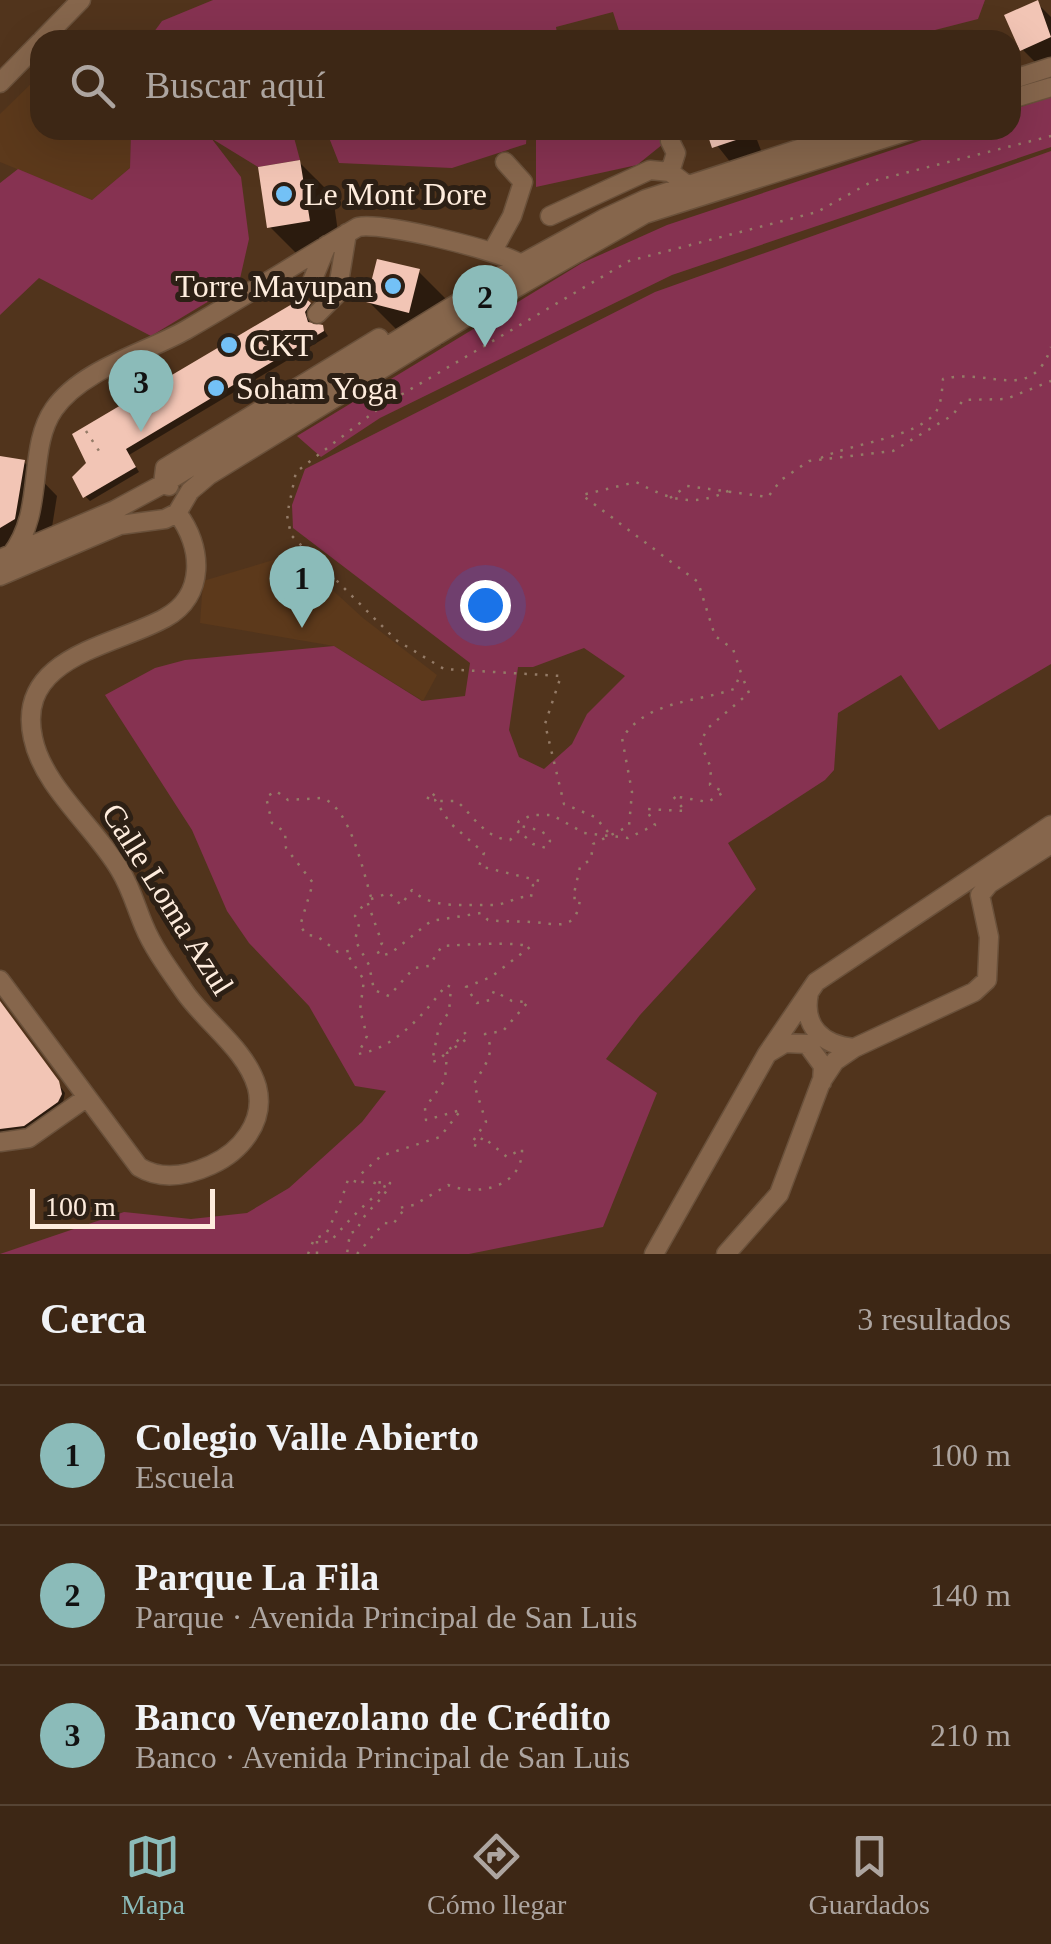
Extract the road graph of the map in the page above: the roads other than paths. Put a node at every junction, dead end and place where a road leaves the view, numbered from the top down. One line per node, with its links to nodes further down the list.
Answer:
1 (82, 0): 2 (street)
2 (52, 30)
3 (30, 52): 6 (street)
4 (1051, 68): 5 (street)
5 (1021, 77)
6 (0, 83)
7 (1051, 87): 8 (street)
8 (1021, 96)
9 (826, 140): 14 (street)
10 (879, 140): 18 (street)
11 (670, 141): 13 (street)
12 (505, 162): 20 (street)
13 (670, 172): 14 (street); 15 (street)
14 (687, 185): 18 (street)
15 (550, 216)
16 (347, 233): 17 (street); 19 (street); 25 (street)
17 (327, 244): 22 (street); 28 (street)
18 (571, 246): 21 (street); 23 (street)
19 (472, 248): 20 (street); 24 (street)
20 (492, 252): 21 (street)
21 (521, 264): 23 (street); 24 (street)
22 (310, 286)
23 (513, 290): 27 (street)
24 (476, 292): 26 (street)
25 (317, 314)
26 (163, 484): 27 (street, Calle Loma Azul); 29 (street)
27 (180, 510): 31 (street); 41 (street, Calle Loma Azul)
28 (32, 511): 29 (street); 30 (street)
29 (63, 532): 30 (street)
30 (5, 557)
31 (0, 576)
32 (1051, 825): 34 (street)
33 (1051, 844): 35 (street)
34 (950, 891): 35 (street); 37 (street)
35 (980, 895): 38 (street)
36 (0, 980): 41 (street, Calle Loma Azul)
37 (811, 988): 38 (street); 39 (street)
38 (854, 1048): 40 (street)
39 (768, 1054): 40 (street); 43 (street)
40 (822, 1082): 44 (street)
41 (86, 1098): 42 (street)
42 (0, 1142)
43 (654, 1254)
44 (726, 1254)

